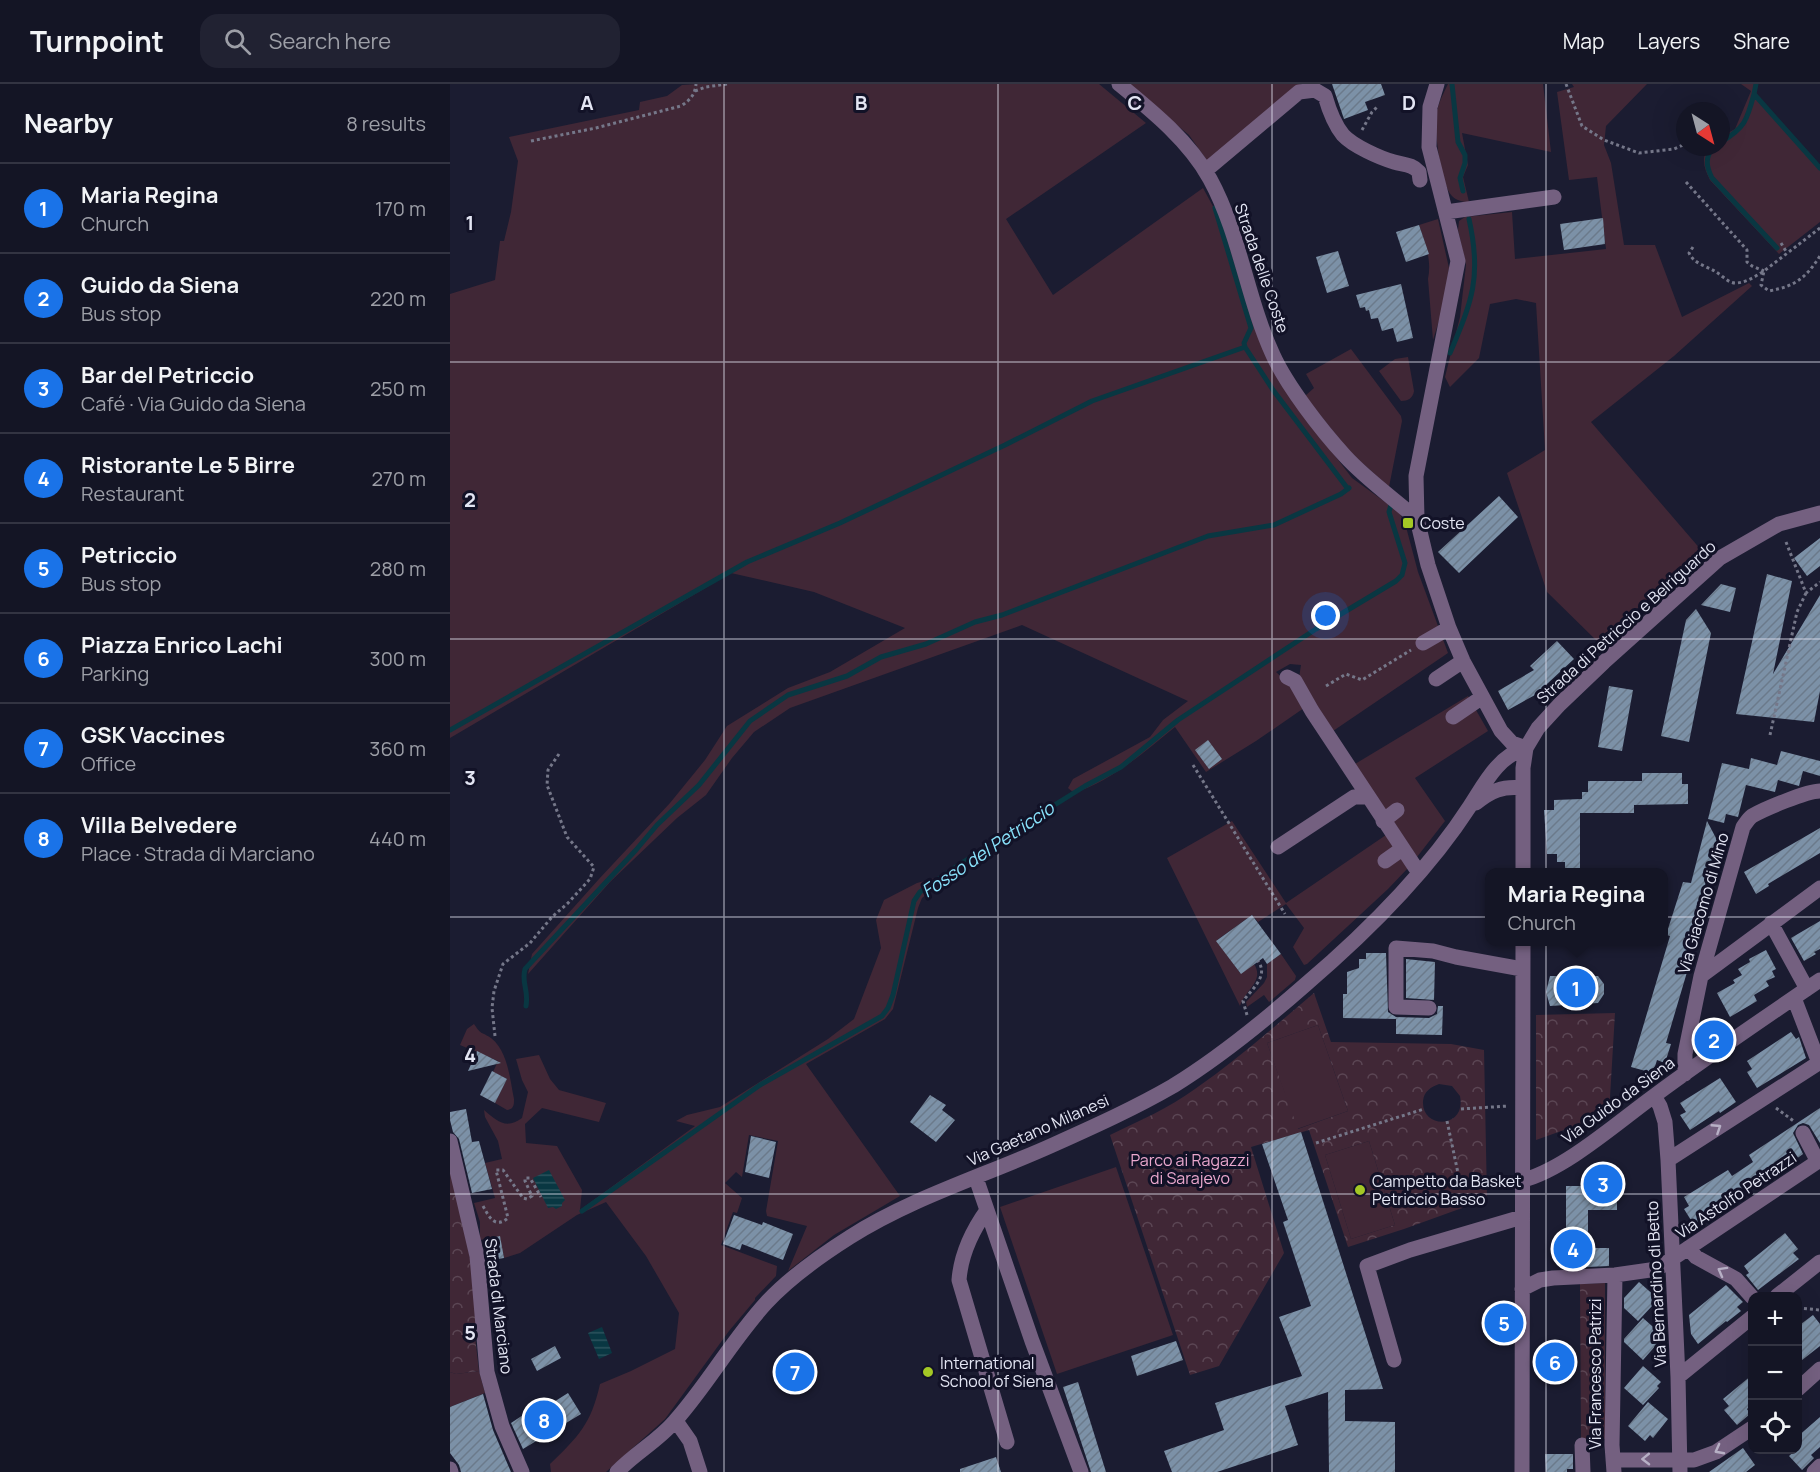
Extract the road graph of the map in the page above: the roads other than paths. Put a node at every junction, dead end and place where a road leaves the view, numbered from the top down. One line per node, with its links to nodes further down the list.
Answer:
1 (1119, 84): 3 (street, Strada delle Coste)
2 (1437, 84): 6 (street)
3 (1205, 171): 4 (street); 8 (street, Strada delle Coste)
4 (1420, 180)
5 (1554, 197): 6 (street)
6 (1446, 212): 8 (street)
7 (1816, 512): 16 (street, Strada di Petriccio e Belriguardo)
8 (1417, 519): 9 (street)
9 (1449, 628): 10 (street); 11 (street)
10 (1423, 643)
11 (1463, 661): 13 (street); 14 (street)
12 (1287, 677): 19 (street)
13 (1436, 679)
14 (1481, 698): 15 (street); 16 (street)
15 (1453, 717)
16 (1526, 748): 17 (street, Strada di Petriccio e Belriguardo); 20 (street, Via Gaetano Milanesi)
17 (1522, 788): 20 (street, Via Gaetano Milanesi); 26 (street, Strada di Petriccio e Belriguardo)
18 (1820, 791): 32 (street, Via Giacomo di Mino)
19 (1368, 797): 22 (street); 23 (street)
20 (1468, 809): 27 (street, Via Gaetano Milanesi)
21 (1397, 810): 22 (street)
22 (1383, 821): 24 (street)
23 (1278, 847)
24 (1402, 849): 25 (street); 27 (street)
25 (1385, 861)
26 (1523, 868)
27 (1419, 873): 43 (street, Via Gaetano Milanesi)
28 (1820, 888): 29 (street)
29 (1771, 923): 32 (street); 33 (street)
30 (1523, 946): 31 (street)
31 (1522, 969): 35 (street); 44 (street)
32 (1701, 975): 37 (street, Via Giacomo di Mino)
33 (1814, 985): 34 (street, Via Guido da Siena)
34 (1794, 998): 36 (street); 37 (street, Via Guido da Siena)
35 (1429, 1008)
36 (1819, 1063): 41 (street, one-way to 36)
37 (1685, 1074): 38 (street, Via Guido da Siena)
38 (1653, 1096): 41 (street, Via Bernardino di Betto); 44 (street, Via Guido da Siena)
39 (1803, 1134): 42 (street)
40 (450, 1141): 67 (street, Strada di Marciano)
41 (1668, 1160): 48 (street, Via Bernardino di Betto)
42 (1819, 1161): 47 (street, Via Astolfo Petrazzi)
43 (976, 1178): 45 (street); 59 (street, Via Gaetano Milanesi)
44 (1523, 1180): 46 (street)
45 (987, 1210): 61 (street); 69 (street)
46 (1522, 1217): 51 (street); 55 (street)
47 (1688, 1248): 48 (street, Via Astolfo Petrazzi); 52 (street, one-way to 47)
48 (1671, 1260): 50 (street, Via Astolfo Petrazzi); 57 (street, Via Bernardino di Betto)
49 (1820, 1262): 53 (street)
50 (1614, 1275): 51 (street, Via Astolfo Petrazzi); 64 (street, Via Francesco Patrizi)
51 (1522, 1289): 70 (street)
52 (1748, 1292)
53 (1783, 1292)
54 (1748, 1320): 57 (street)
55 (1394, 1360)
56 (1820, 1369): 58 (street)
57 (1678, 1377): 63 (street, Via Bernardino di Betto)
58 (1802, 1385)
59 (676, 1421): 66 (street); 68 (street, Via Gaetano Milanesi)
60 (1748, 1431): 63 (street, one-way to 63)
61 (1007, 1442)
62 (1582, 1445): 71 (street)
63 (1680, 1465): 64 (street, one-way to 64)
64 (1613, 1466)
65 (1820, 1466): 72 (street)
66 (697, 1471)
67 (522, 1472)
68 (617, 1472)
69 (1082, 1472)
70 (1522, 1472)
71 (1583, 1472)
72 (1814, 1472)

